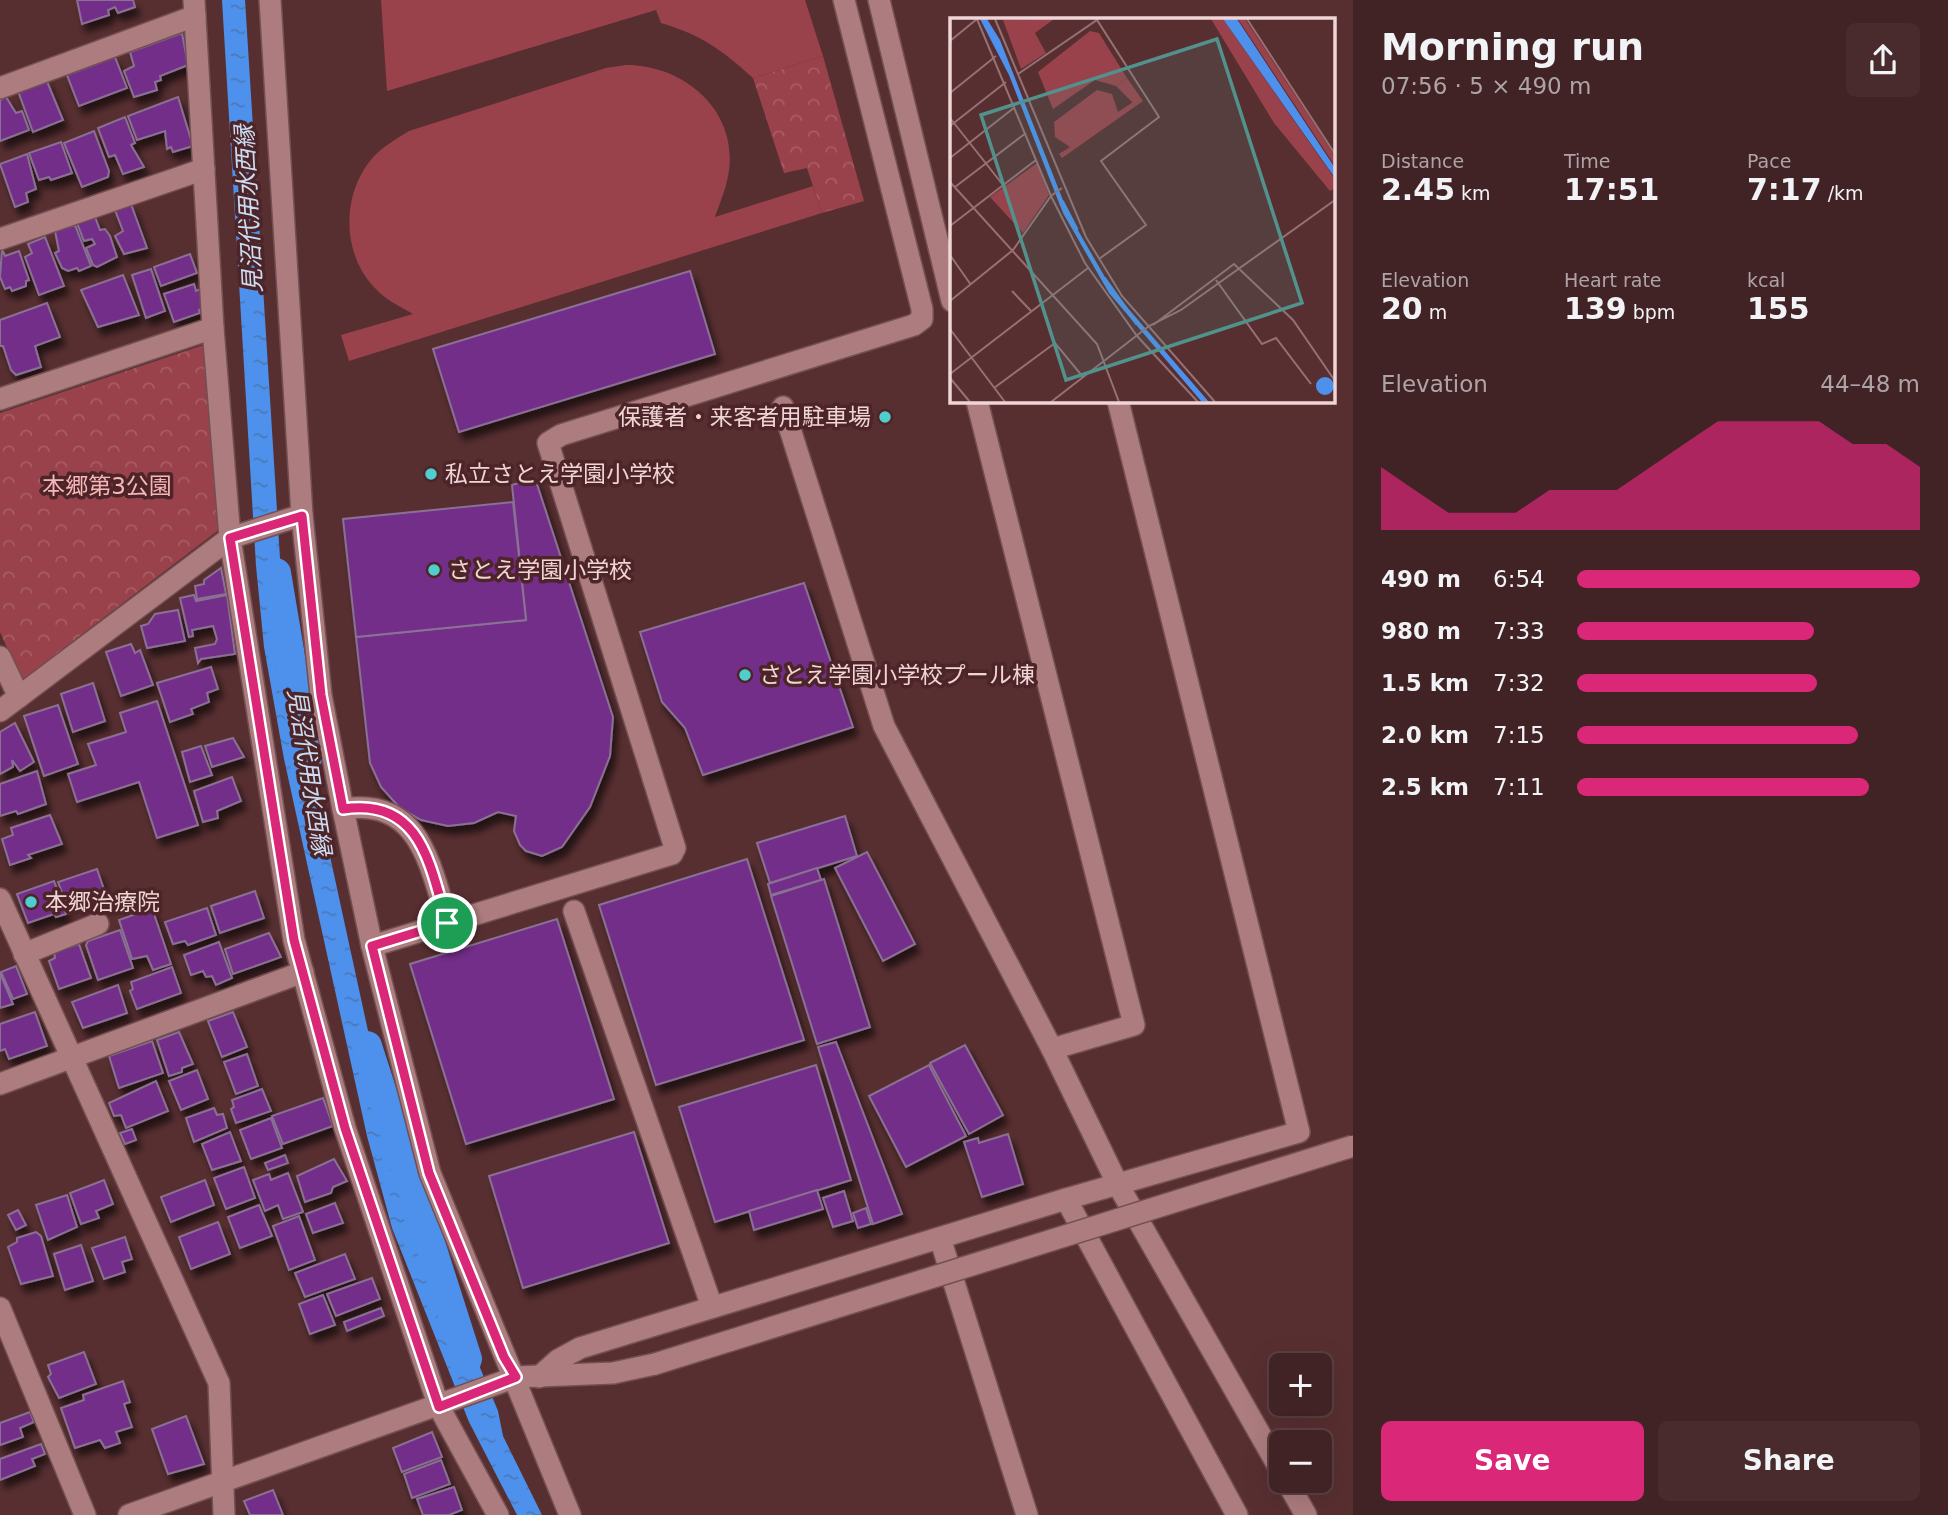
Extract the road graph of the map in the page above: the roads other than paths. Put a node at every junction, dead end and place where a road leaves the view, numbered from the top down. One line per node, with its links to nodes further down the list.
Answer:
1 (270, 0): 14 (street)
2 (844, 0): 22 (street)
3 (879, 0): 8 (street)
4 (195, 8): 5 (street); 6 (street)
5 (0, 88)
6 (204, 169): 7 (street); 9 (street)
7 (0, 239)
8 (950, 294)
9 (213, 328): 10 (street); 15 (street)
10 (0, 398)
11 (977, 402): 27 (street)
12 (1118, 402): 31 (street)
13 (783, 407): 27 (street)
14 (295, 518): 15 (street); 19 (street)
15 (239, 535): 17 (street); 26 (street)
16 (0, 657): 17 (street)
17 (19, 697): 18 (street)
18 (0, 711)
19 (343, 809): 22 (street); 24 (street)
20 (0, 899): 25 (street)
21 (574, 911): 34 (street)
22 (447, 923): 24 (street)
23 (99, 924): 25 (street)
24 (372, 946): 37 (street)
25 (24, 954): 28 (street)
26 (303, 972): 28 (street); 38 (street)
27 (1052, 1049): 31 (street)
28 (71, 1059): 29 (street); 40 (street)
29 (0, 1084)
30 (1353, 1146): 36 (street, bridge)
31 (1117, 1183): 32 (street); 39 (street)
32 (1066, 1199): 33 (street); 48 (street)
33 (940, 1238): 34 (street); 47 (street)
34 (712, 1307): 36 (street)
35 (0, 1308): 42 (street)
36 (539, 1377): 37 (street)
37 (507, 1381): 38 (street); 46 (street)
38 (445, 1405): 40 (street); 45 (street)
39 (1269, 1450)
40 (223, 1480): 43 (street); 44 (street)
41 (1293, 1493): 49 (street)
42 (85, 1515)
43 (129, 1515)
44 (224, 1515)
45 (498, 1515)
46 (570, 1515)
47 (1027, 1515)
48 (1237, 1515)
49 (1306, 1515)

